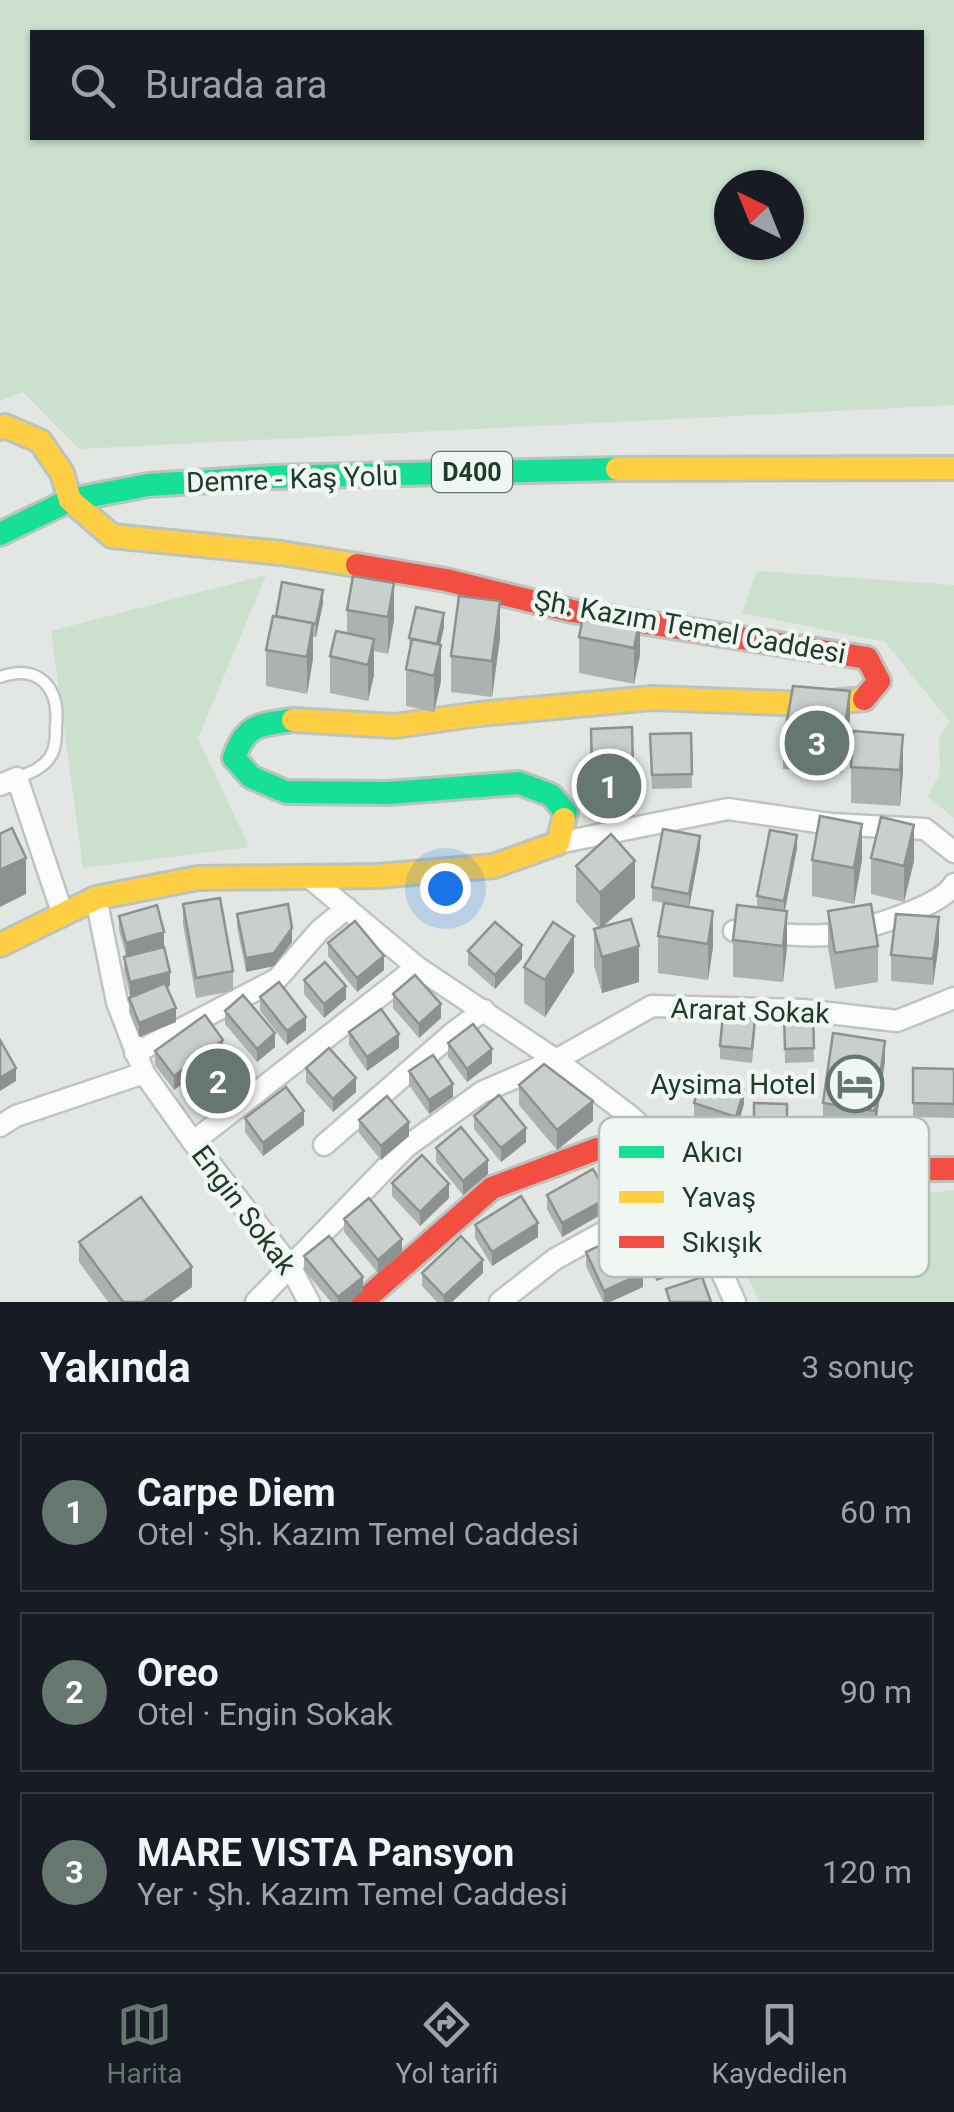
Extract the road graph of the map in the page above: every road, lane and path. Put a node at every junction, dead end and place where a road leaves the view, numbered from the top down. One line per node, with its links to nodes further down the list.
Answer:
1 (0, 428): 3 (main road)
2 (954, 468): 3 (main road, Demre - Kaş Yolu / D400)
3 (70, 500): 4 (main road, Demre - Kaş Yolu / D400); 7 (main road, Şh. Kazım Temel Caddesi)
4 (0, 534)
5 (0, 677): 6 (lane)
6 (8, 782): 13 (street)
7 (558, 842): 8 (street); 9 (main road)
8 (954, 852)
9 (310, 878): 11 (main road); 12 (street)
10 (954, 884): 14 (street)
11 (96, 898): 13 (main road); 19 (street, Engin Sokak)
12 (347, 908): 16 (street); 19 (street)
13 (62, 912): 15 (main road)
14 (734, 931)
15 (0, 946)
16 (416, 966): 18 (street); 24 (street)
17 (954, 998): 20 (street, Ararat Sokak)
18 (484, 1010): 20 (street); 25 (street)
19 (135, 1053): 21 (street, Engin Sokak)
20 (556, 1060): 22 (street); 30 (street, Ararat Sokak)
21 (144, 1073): 23 (street); 24 (street, Engin Sokak)
22 (631, 1117)
23 (0, 1126)
24 (193, 1142): 30 (street, Engin Sokak)
25 (324, 1145)
26 (599, 1149): 34 (main road)
27 (929, 1169): 28 (main road)
28 (954, 1169)
29 (599, 1235): 35 (street)
30 (290, 1266): 32 (street, Ararat Sokak); 33 (street, Engin Sokak)
31 (724, 1277): 36 (street)
32 (256, 1302)
33 (308, 1302)
34 (362, 1302)
35 (500, 1302)
36 (735, 1302)

